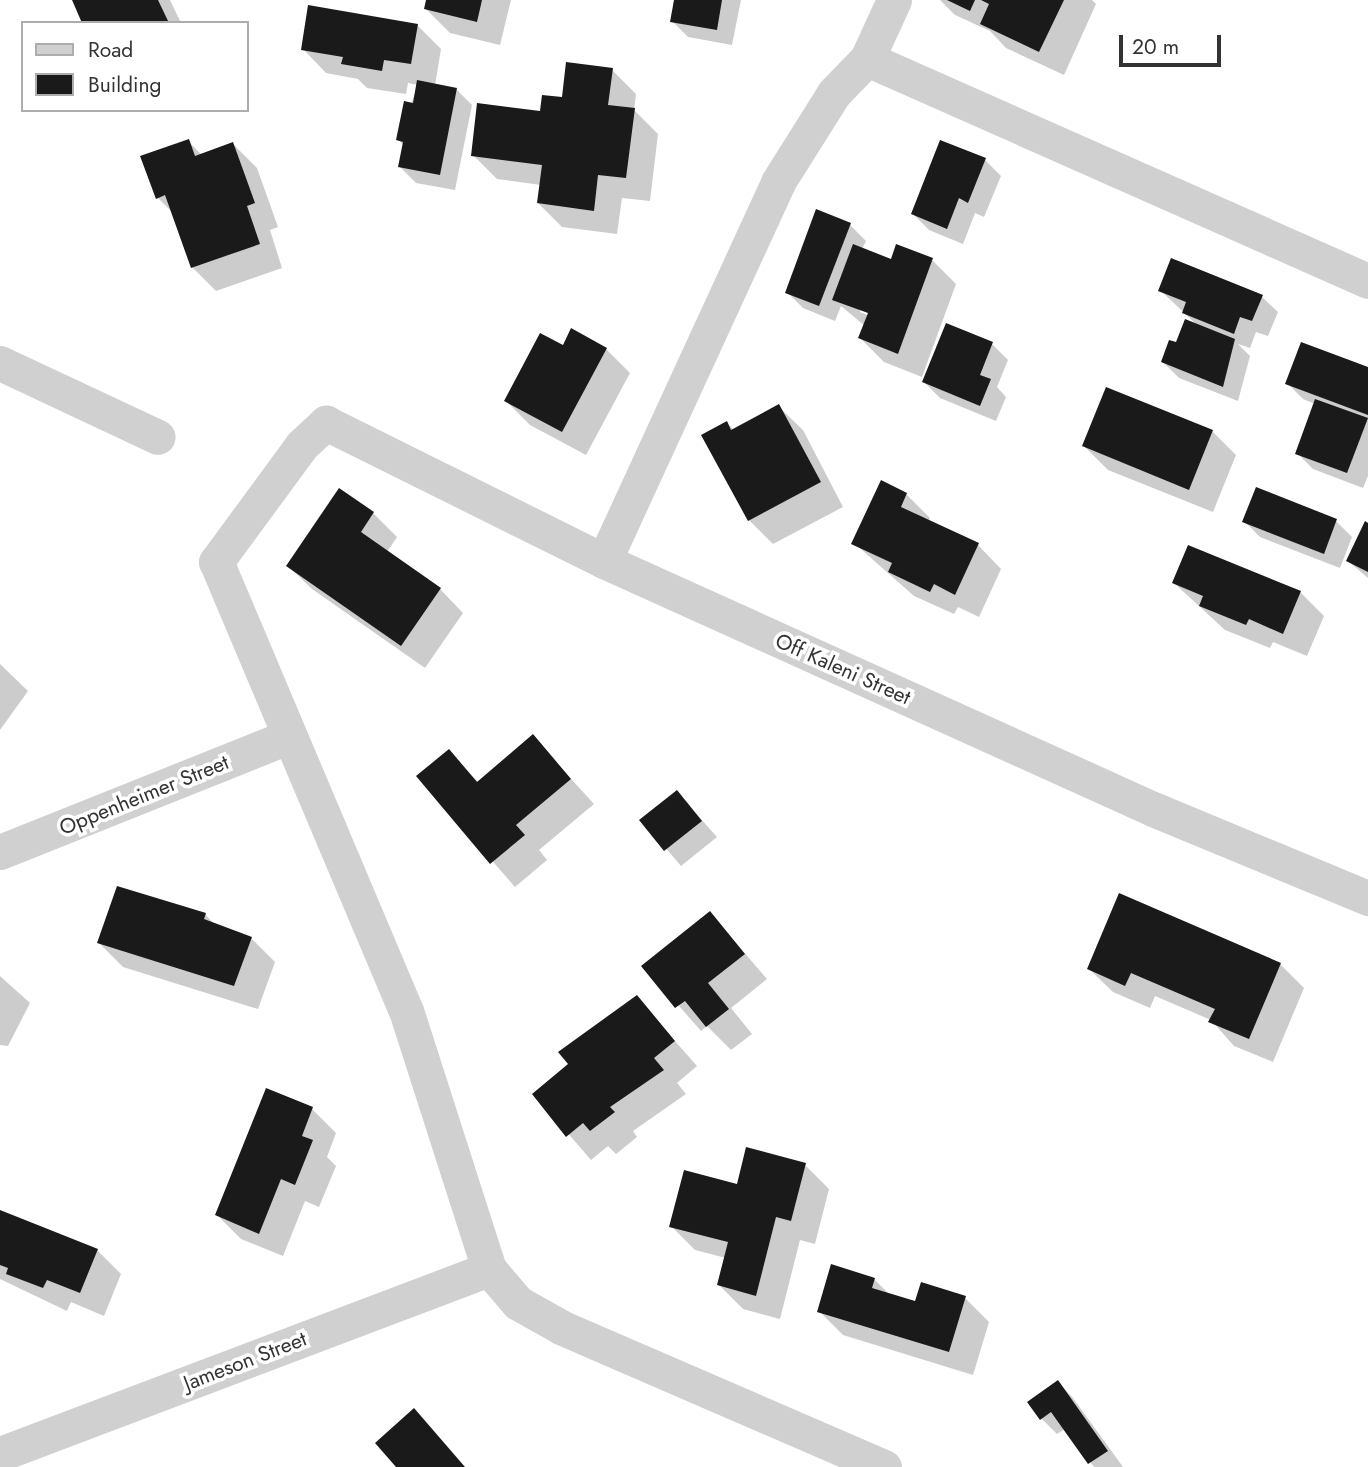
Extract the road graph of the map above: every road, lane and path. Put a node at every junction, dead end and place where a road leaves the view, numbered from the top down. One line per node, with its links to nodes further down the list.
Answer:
1 (894, 0): 2 (street)
2 (867, 59): 3 (street); 6 (street)
3 (1368, 281)
4 (0, 363): 5 (street)
5 (158, 437)
6 (604, 561): 7 (street, Off Kaleni Street); 9 (street, Off Kaleni Street)
7 (288, 737): 8 (street, Oppenheimer Street); 10 (street)
8 (0, 852)
9 (1368, 898)
10 (489, 1269): 11 (street, Jameson Street); 12 (street)
11 (0, 1454)
12 (884, 1467)

